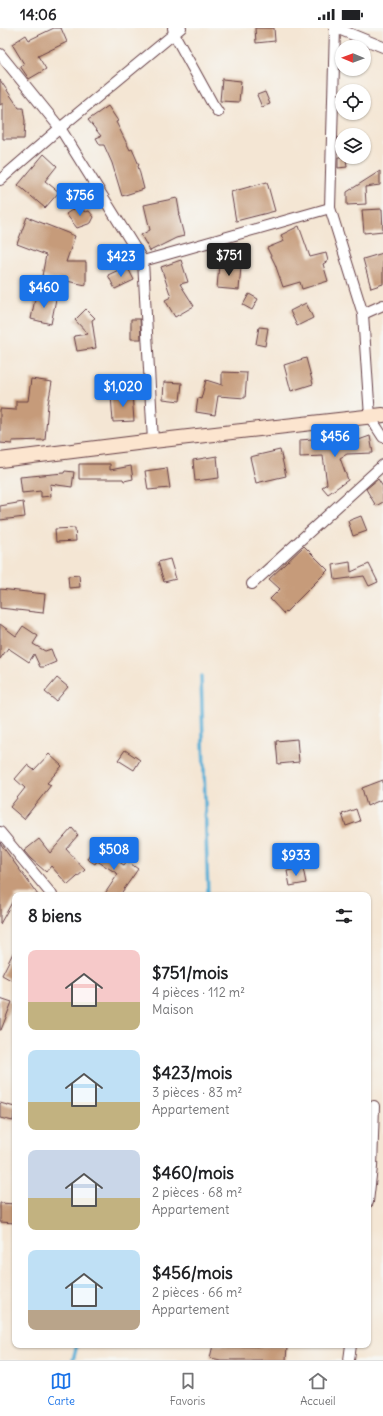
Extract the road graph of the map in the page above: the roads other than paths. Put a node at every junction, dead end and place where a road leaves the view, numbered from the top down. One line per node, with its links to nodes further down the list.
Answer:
1 (336, 28): 3 (street); 8 (street)
2 (176, 30): 5 (street); 6 (street)
3 (383, 47)
4 (2, 58): 6 (street)
5 (218, 112)
6 (60, 128): 7 (street); 9 (street)
7 (0, 180)
8 (330, 208): 9 (street); 11 (street)
9 (143, 261): 14 (street)
10 (383, 305): 11 (street)
11 (363, 314): 12 (street)
12 (377, 416): 13 (street); 14 (street)
13 (383, 437)
14 (153, 441): 15 (street)
15 (0, 460)
16 (383, 465): 17 (street)
17 (252, 584)
18 (0, 832): 19 (street)
19 (50, 892)
20 (375, 1105): 21 (street)
21 (371, 1176)
22 (351, 1348): 23 (street)
23 (349, 1360)

